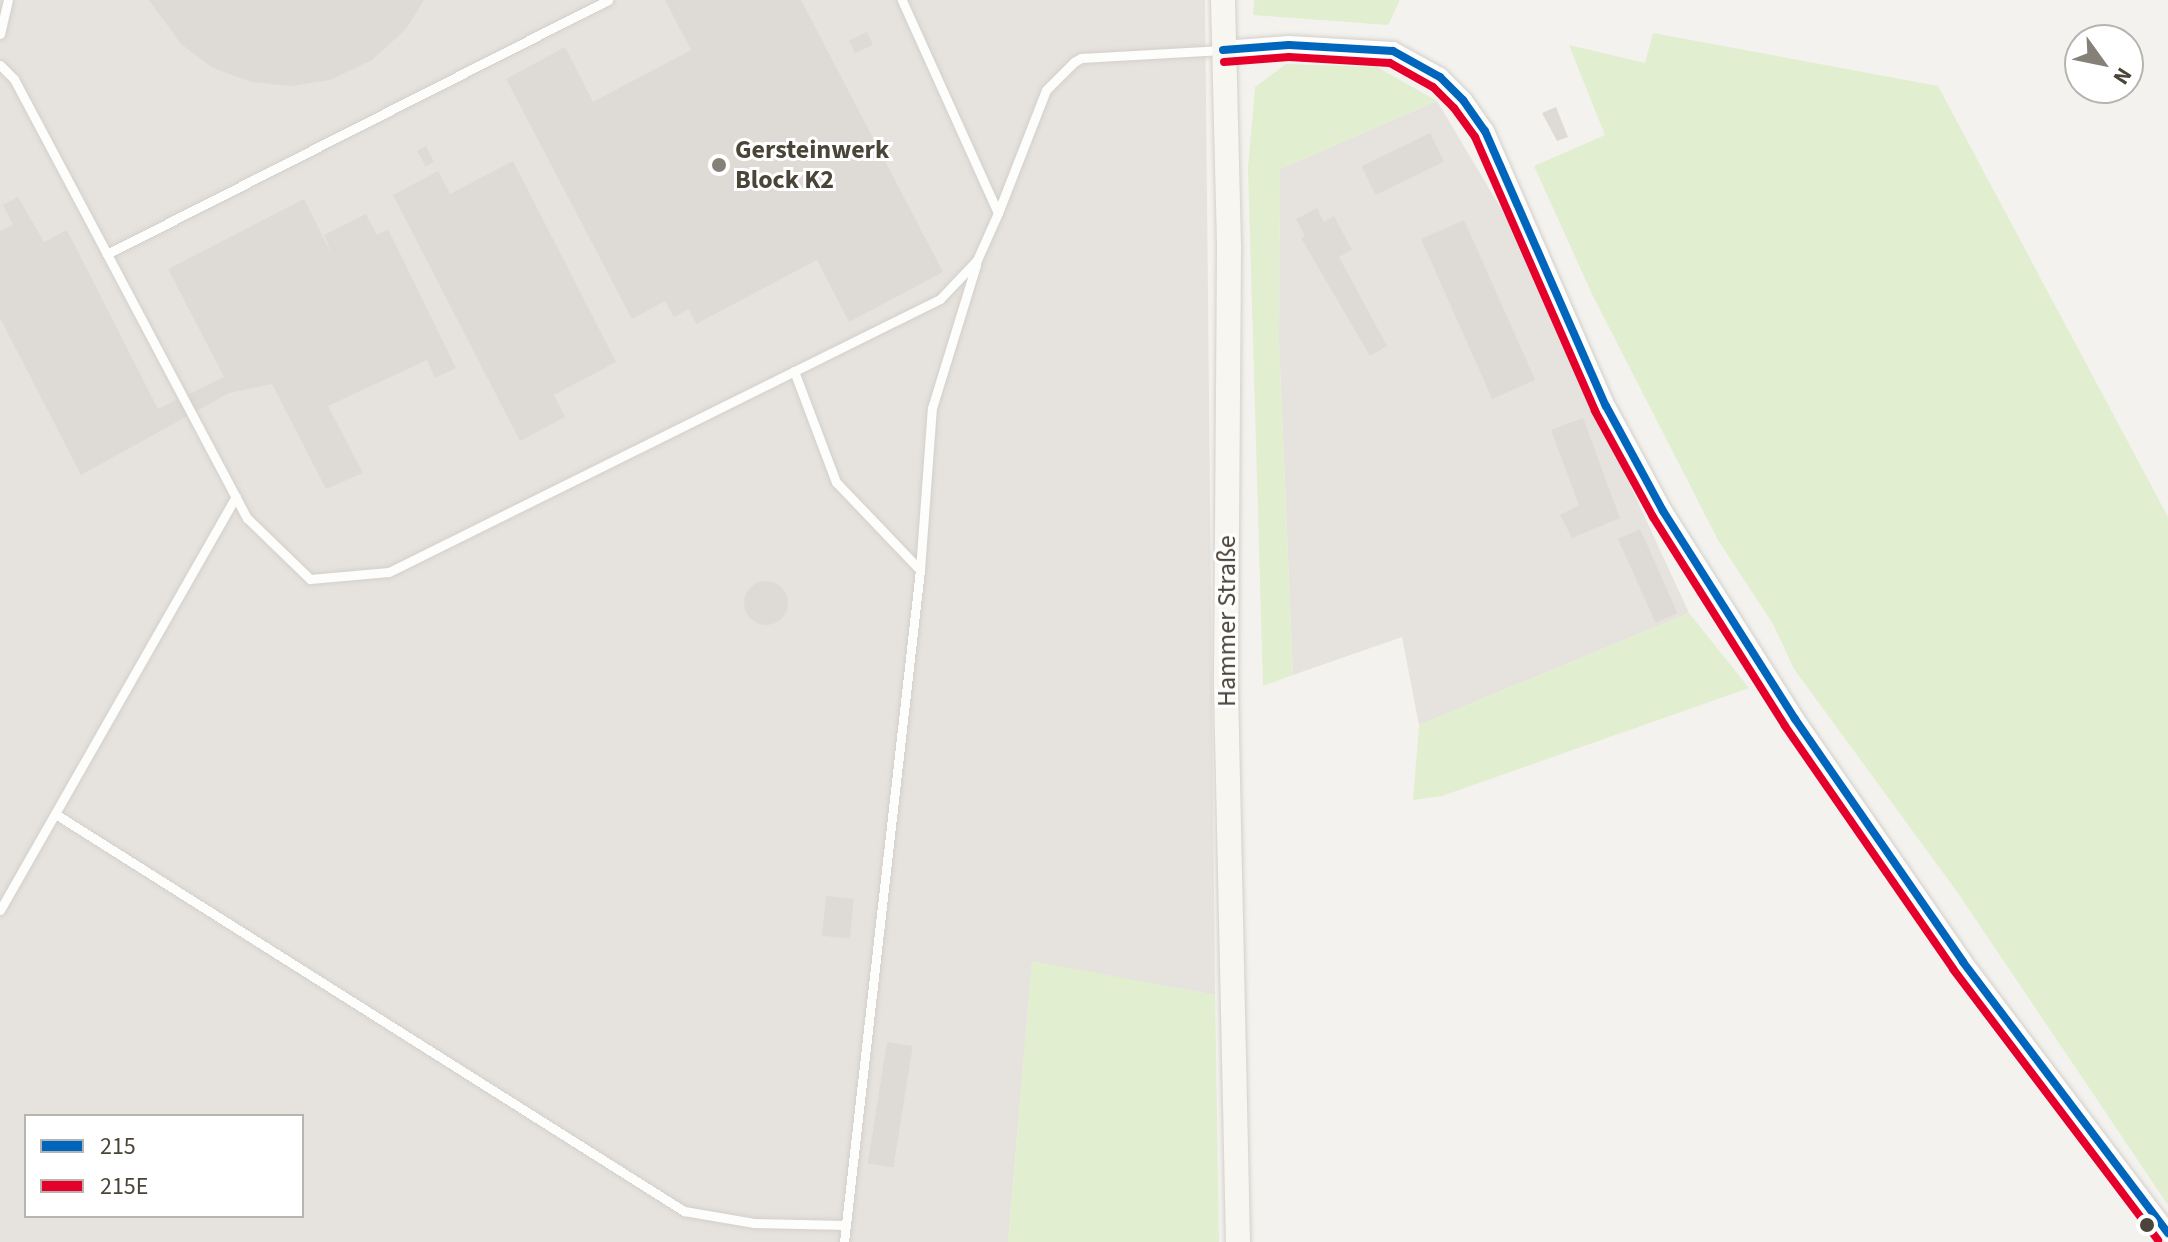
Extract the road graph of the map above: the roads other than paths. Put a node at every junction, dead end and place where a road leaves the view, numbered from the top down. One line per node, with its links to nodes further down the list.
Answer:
1 (8, 0): 5 (lane)
2 (608, 0): 9 (lane)
3 (902, 0): 8 (lane)
4 (1223, 0): 6 (main road, Hammer Straße)
5 (0, 34)
6 (1223, 50): 8 (lane); 17 (street); 19 (main road, Hammer Straße)
7 (0, 65): 9 (lane)
8 (998, 213): 10 (lane)
9 (107, 254): 12 (lane)
10 (977, 260): 11 (lane); 13 (lane)
11 (794, 371): 12 (lane); 13 (lane)
12 (236, 497): 14 (lane)
13 (920, 570): 16 (lane)
14 (57, 815): 15 (lane); 16 (lane)
15 (0, 910)
16 (846, 1225): 18 (lane)
17 (2168, 1233)
18 (844, 1242)
19 (1238, 1242)

